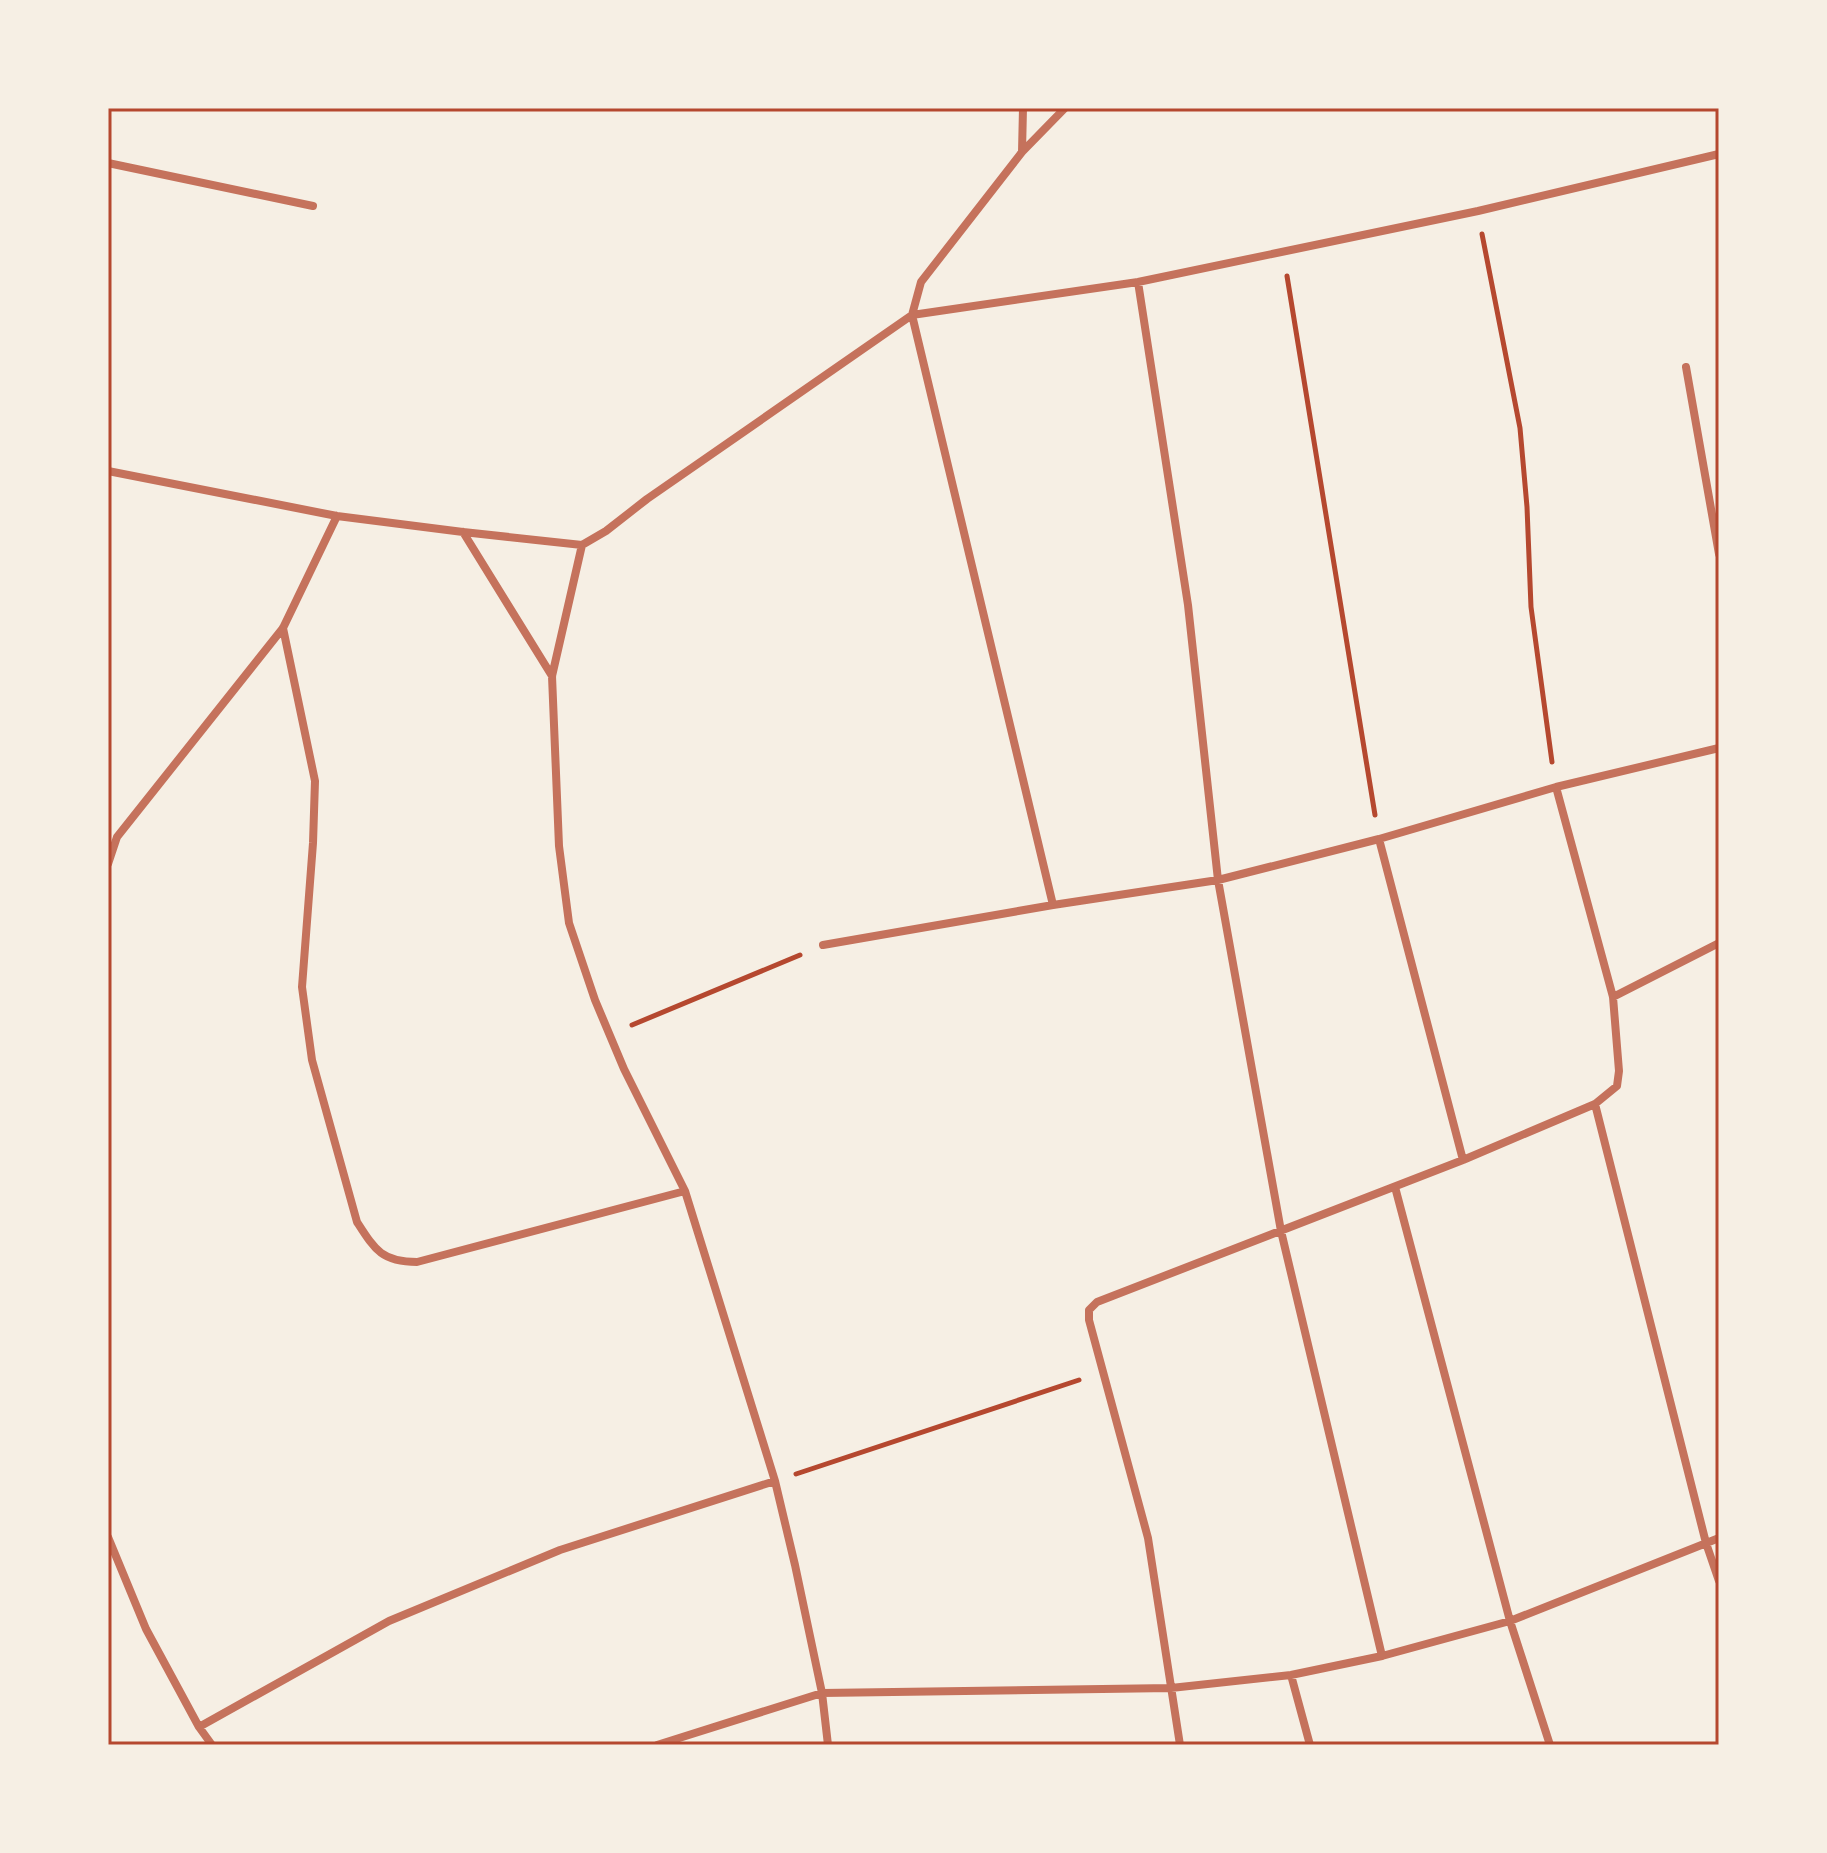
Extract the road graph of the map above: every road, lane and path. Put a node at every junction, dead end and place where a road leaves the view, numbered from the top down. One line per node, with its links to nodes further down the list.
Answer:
1 (1023, 108): 3 (street)
2 (1065, 108): 3 (street)
3 (1022, 152): 10 (street)
4 (1719, 154): 7 (street)
5 (108, 163): 6 (street)
6 (313, 206)
7 (1478, 211): 8 (street); 20 (path)
8 (1283, 251): 9 (street); 22 (path)
9 (1138, 282): 10 (street); 25 (street)
10 (912, 315): 15 (street); 26 (street)
11 (1686, 367): 16 (street)
12 (108, 471): 13 (street)
13 (337, 516): 14 (street); 17 (street)
14 (463, 532): 15 (street); 18 (street)
15 (582, 545): 18 (street)
16 (1719, 554)
17 (283, 628): 21 (street); 34 (street)
18 (552, 676): 30 (street)
19 (1719, 748): 20 (street)
20 (1556, 787): 22 (street); 29 (street)
21 (112, 836): 23 (street); 24 (street)
22 (1379, 839): 25 (street); 32 (street)
23 (108, 846)
24 (108, 864)
25 (1218, 880): 26 (street); 35 (street)
26 (1053, 905): 28 (street)
27 (1719, 943): 29 (street)
28 (823, 945): 30 (path)
29 (1613, 997): 31 (street)
30 (609, 1034): 34 (street)
31 (1595, 1104): 32 (street); 40 (street)
32 (1463, 1160): 33 (street)
33 (1395, 1187): 35 (street); 42 (street)
34 (685, 1191): 37 (street)
35 (1281, 1231): 36 (street); 43 (street)
36 (1103, 1372): 37 (path); 45 (street)
37 (775, 1481): 46 (street); 47 (street)
38 (108, 1537): 47 (street)
39 (1719, 1538): 40 (street)
40 (1706, 1543): 41 (street); 42 (street)
41 (1719, 1581)
42 (1510, 1621): 43 (street); 53 (street)
43 (1382, 1656): 44 (street)
44 (1291, 1675): 45 (street); 52 (street)
45 (1171, 1688): 46 (street); 51 (street)
46 (822, 1693): 49 (street); 50 (street)
47 (199, 1727): 48 (street)
48 (212, 1745)
49 (657, 1745)
50 (828, 1745)
51 (1180, 1745)
52 (1310, 1745)
53 (1550, 1745)

